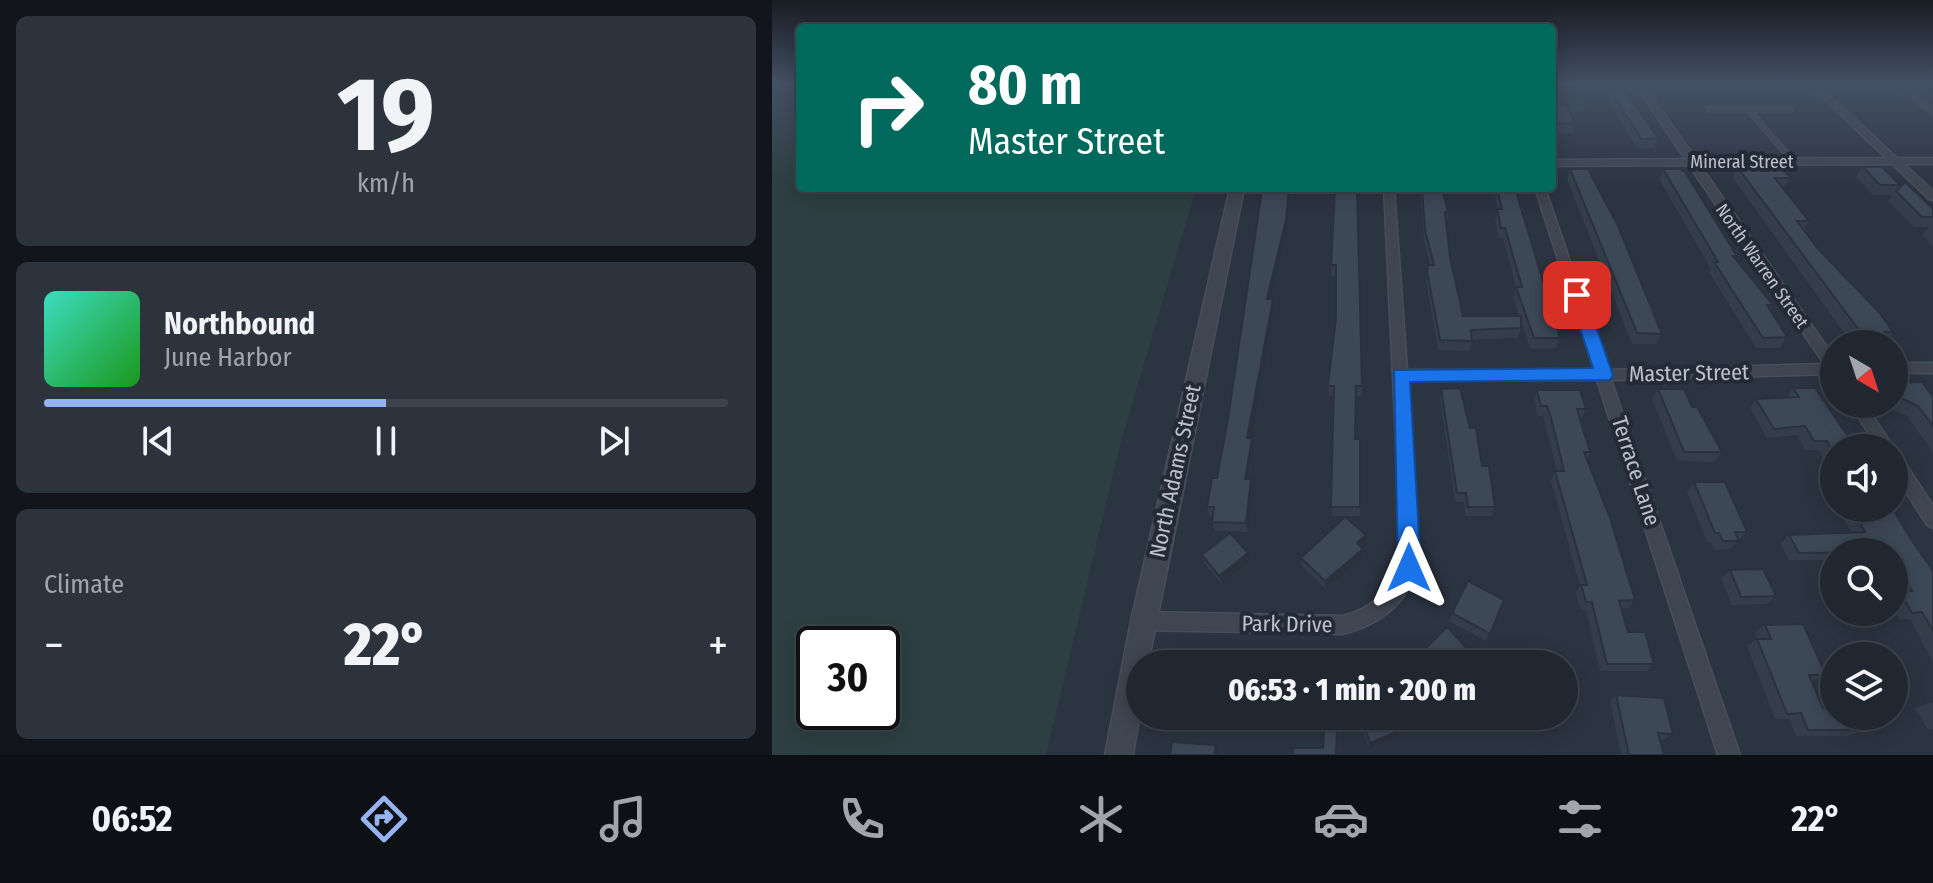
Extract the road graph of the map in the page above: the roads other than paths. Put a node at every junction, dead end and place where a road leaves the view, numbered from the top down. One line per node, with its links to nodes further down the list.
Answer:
1 (1661, 118): 7 (street, North Warren Street)
2 (1756, 118): 4 (lane)
3 (1849, 118): 5 (street)
4 (1793, 161): 5 (street, Mineral Street); 7 (street, Mineral Street)
5 (1896, 161): 6 (street, Mineral Street); 12 (street)
6 (1933, 161)
7 (1689, 162): 8 (street, Mineral Street); 13 (street, North Warren Street)
8 (1556, 163)
9 (1236, 192): 21 (street, North Adams Street)
10 (1389, 192): 17 (street, Park Drive)
11 (1541, 192): 18 (street, Terrace Lane)
12 (1933, 197)
13 (1820, 349)
14 (1908, 368): 15 (street)
15 (1933, 368)
16 (1820, 369): 18 (street, Master Street)
17 (1400, 375): 18 (street, Master Street); 21 (street, Park Drive)
18 (1604, 375): 23 (street, Terrace Lane)
19 (1908, 482): 20 (street)
20 (1933, 520)
21 (1143, 621): 22 (street, North Adams Street)
22 (1119, 755)
23 (1729, 755)

